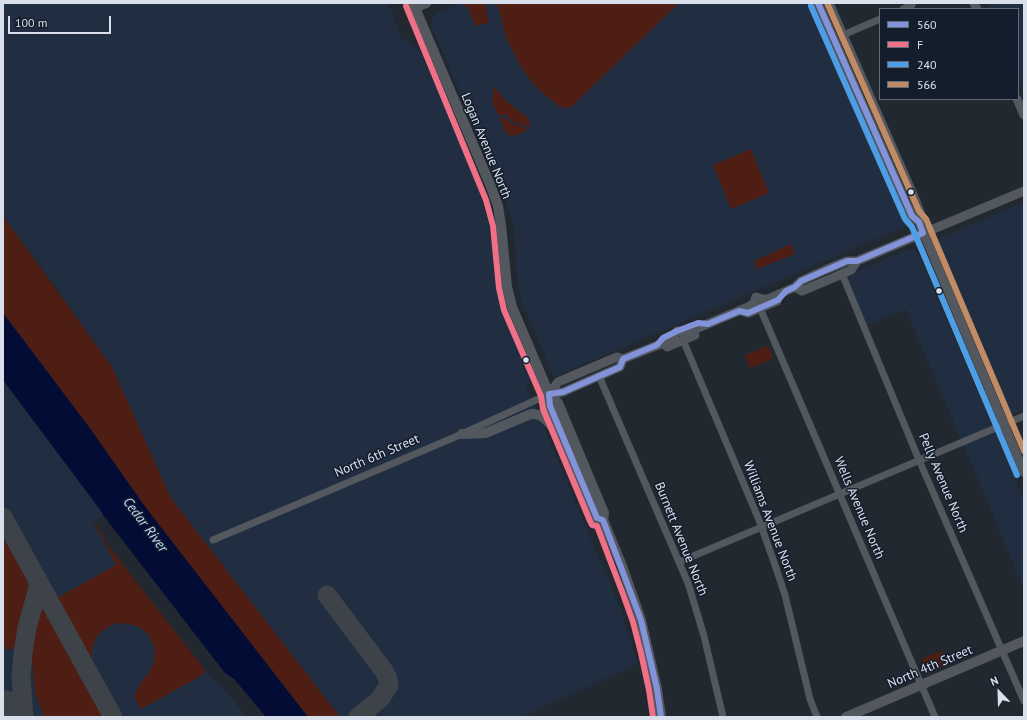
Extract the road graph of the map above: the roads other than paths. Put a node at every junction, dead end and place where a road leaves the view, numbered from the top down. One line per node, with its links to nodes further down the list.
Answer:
1 (427, 3): 5 (street)
2 (818, 3): 12 (street)
3 (829, 3): 8 (street)
4 (912, 5): 6 (street)
5 (414, 6): 25 (main road, Logan Avenue North)
6 (905, 8)
7 (879, 19): 8 (street)
8 (843, 35): 12 (street)
9 (1017, 100): 10 (street)
10 (1024, 115)
11 (1024, 191): 13 (street, North 6th Street)
12 (919, 222): 13 (street)
13 (923, 233): 14 (street, North 6th Street); 27 (street)
14 (857, 260): 15 (street, North 6th Street); 16 (street, North 6th Street)
15 (842, 274): 16 (street, North 6th Street); 30 (street, Pelly Avenue North)
16 (795, 287): 17 (street, North 6th Street)
17 (786, 291): 18 (street, North 6th Street); 19 (street, North 6th Street)
18 (760, 308): 19 (street, North 6th Street); 32 (street, Wells Avenue North)
19 (739, 311): 20 (street, North 6th Street)
20 (708, 324): 21 (street, North 6th Street); 22 (street, North 6th Street)
21 (683, 340): 22 (street, North 6th Street); 34 (street, Williams Avenue North)
22 (657, 345): 23 (street, North 6th Street)
23 (623, 359): 24 (street, North 6th Street); 25 (street, North 6th Street)
24 (599, 376): 25 (street, North 6th Street); 36 (street, Burnett Avenue North)
25 (549, 394): 28 (street, North 6th Street); 29 (main road, Logan Avenue North); 33 (main road, Logan Avenue North)
26 (1024, 416): 27 (street)
27 (1004, 424): 30 (street); 31 (street)
28 (462, 434): 29 (main road); 35 (street, North 6th Street)
29 (562, 436): 33 (main road, Logan Avenue North)
30 (919, 460): 32 (street); 38 (street, Pelly Avenue North)
31 (1024, 472)
32 (840, 494): 34 (street); 39 (street, Wells Avenue North)
33 (603, 520): 41 (main road, Logan Avenue North)
34 (761, 528): 36 (street); 43 (street, Williams Avenue North)
35 (214, 540)
36 (679, 562): 42 (street, Burnett Avenue North)
37 (1024, 641): 38 (main road, North 4th Street)
38 (1003, 650): 39 (main road, North 4th Street); 40 (street, Pelly Avenue North)
39 (921, 685): 44 (main road, North 4th Street); 45 (street, Wells Avenue North)
40 (1024, 701)
41 (661, 717)
42 (723, 717)
43 (816, 717)
44 (846, 717)
45 (935, 717)

